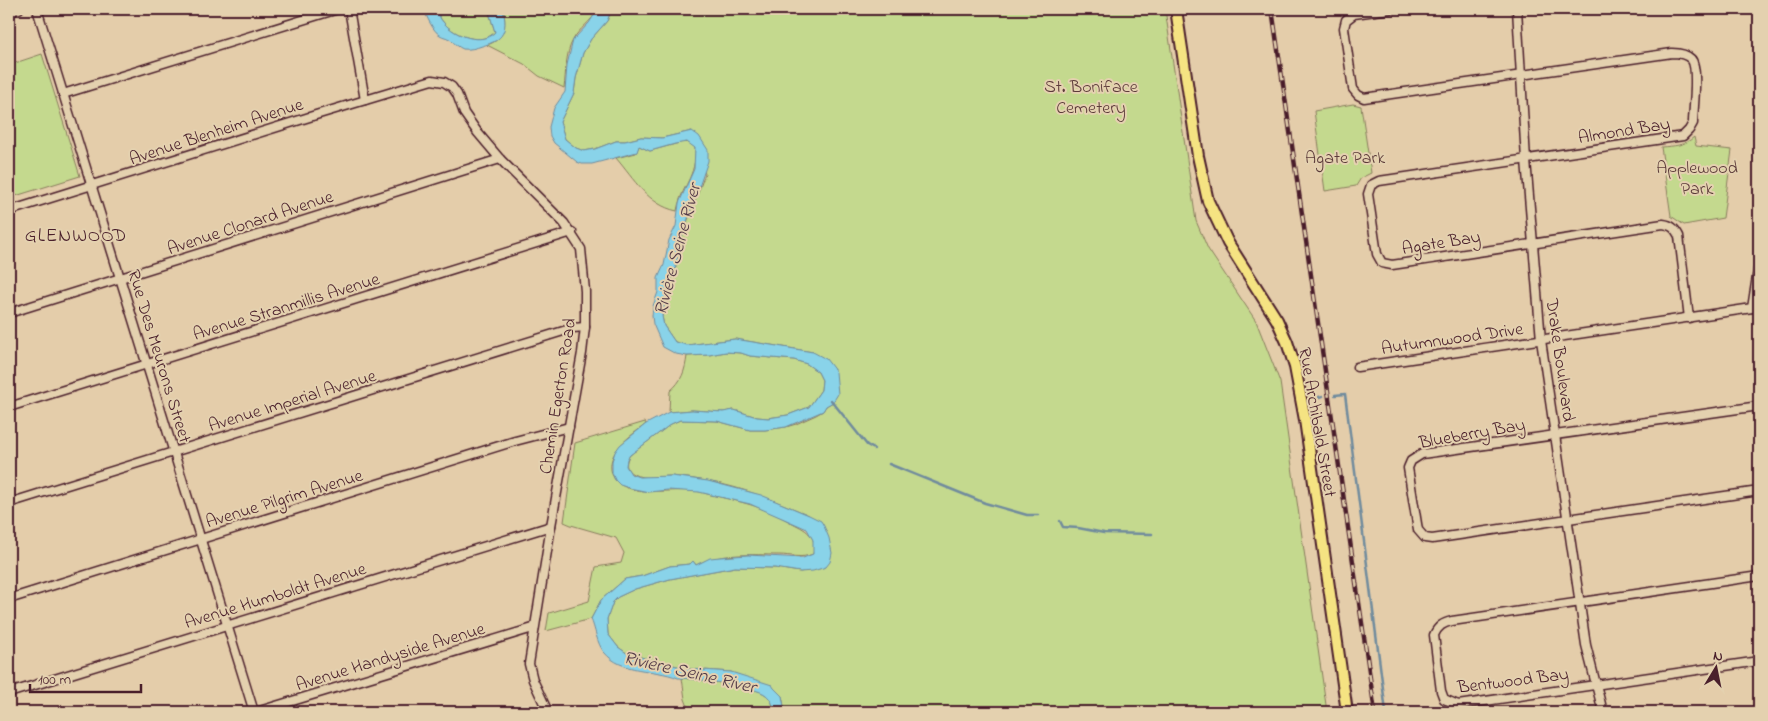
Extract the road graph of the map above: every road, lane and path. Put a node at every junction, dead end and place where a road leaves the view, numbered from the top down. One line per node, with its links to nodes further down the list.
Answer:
1 (19, 9): 8 (street)
2 (37, 9): 11 (street, Rue Des Meurons Street)
3 (338, 9): 11 (street)
4 (349, 9): 12 (street)
5 (1176, 9): 48 (main road, Rue Archibald Street)
6 (1390, 9): 9 (street)
7 (1517, 9): 9 (street, Drake Boulevard)
8 (9, 12)
9 (1521, 75): 14 (street, Drake Boulevard); 14 (street, Almond Bay)
10 (432, 80): 12 (street, Avenue Blenheim Avenue); 13 (street, Chemin Egerton Road)
11 (63, 94): 15 (street, Rue Des Meurons Street)
12 (365, 100): 15 (street, Avenue Blenheim Avenue)
13 (500, 159): 17 (street, Chemin Egerton Road); 20 (street, Avenue Clonard Avenue)
14 (1526, 160): 18 (street, Drake Boulevard); 18 (street, Agate Bay)
15 (92, 186): 16 (street, Avenue Blenheim Avenue); 20 (street, Rue Des Meurons Street)
16 (9, 211)
17 (572, 232): 24 (street, Chemin Egerton Road); 26 (street, Avenue Stranmillis Avenue)
18 (1532, 243): 23 (street); 25 (street, Drake Boulevard)
19 (1759, 264): 21 (street)
20 (120, 279): 22 (street, Avenue Clonard Avenue); 26 (street, Rue Des Meurons Street)
21 (1755, 308): 23 (street, Autumnwood Drive)
22 (9, 313)
23 (1689, 318): 25 (street, Autumnwood Drive)
24 (585, 327): 30 (street, Chemin Egerton Road); 32 (street, Avenue Imperial Avenue)
25 (1541, 340): 27 (street, Autumnwood Drive); 31 (street, Drake Boulevard)
26 (146, 365): 29 (street, Avenue Stranmillis Avenue); 32 (street, Rue Des Meurons Street)
27 (1356, 367)
28 (1759, 406): 31 (street)
29 (9, 407)
30 (569, 427): 36 (street, Chemin Egerton Road); 37 (street, Avenue Pilgrim Avenue)
31 (1556, 434): 35 (street, Drake Boulevard); 35 (street, Blueberry Bay)
32 (174, 453): 34 (street, Avenue Imperial Avenue); 37 (street, Rue Des Meurons Street)
33 (1759, 491): 35 (street)
34 (9, 504)
35 (1568, 518): 40 (street, Drake Boulevard)
36 (551, 526): 41 (street, Avenue Humboldt Avenue); 42 (street, Chemin Egerton Road)
37 (200, 540): 39 (street, Avenue Pilgrim Avenue); 41 (street, Rue Des Meurons Street)
38 (1759, 576): 40 (street, Bentwood Bay)
39 (9, 599)
40 (1580, 603): 44 (street, Drake Boulevard); 44 (street, Bentwood Bay)
41 (227, 625): 45 (street, Avenue Humboldt Avenue); 46 (street, Rue Des Meurons Street)
42 (533, 628): 46 (street, Avenue Handyside Avenue); 47 (street, Chemin Egerton Road)
43 (1759, 661): 44 (street, Bentwood Bay)
44 (1596, 685): 49 (street, Drake Boulevard)
45 (9, 693)
46 (255, 712)
47 (548, 712)
48 (1347, 712)
49 (1602, 712)

